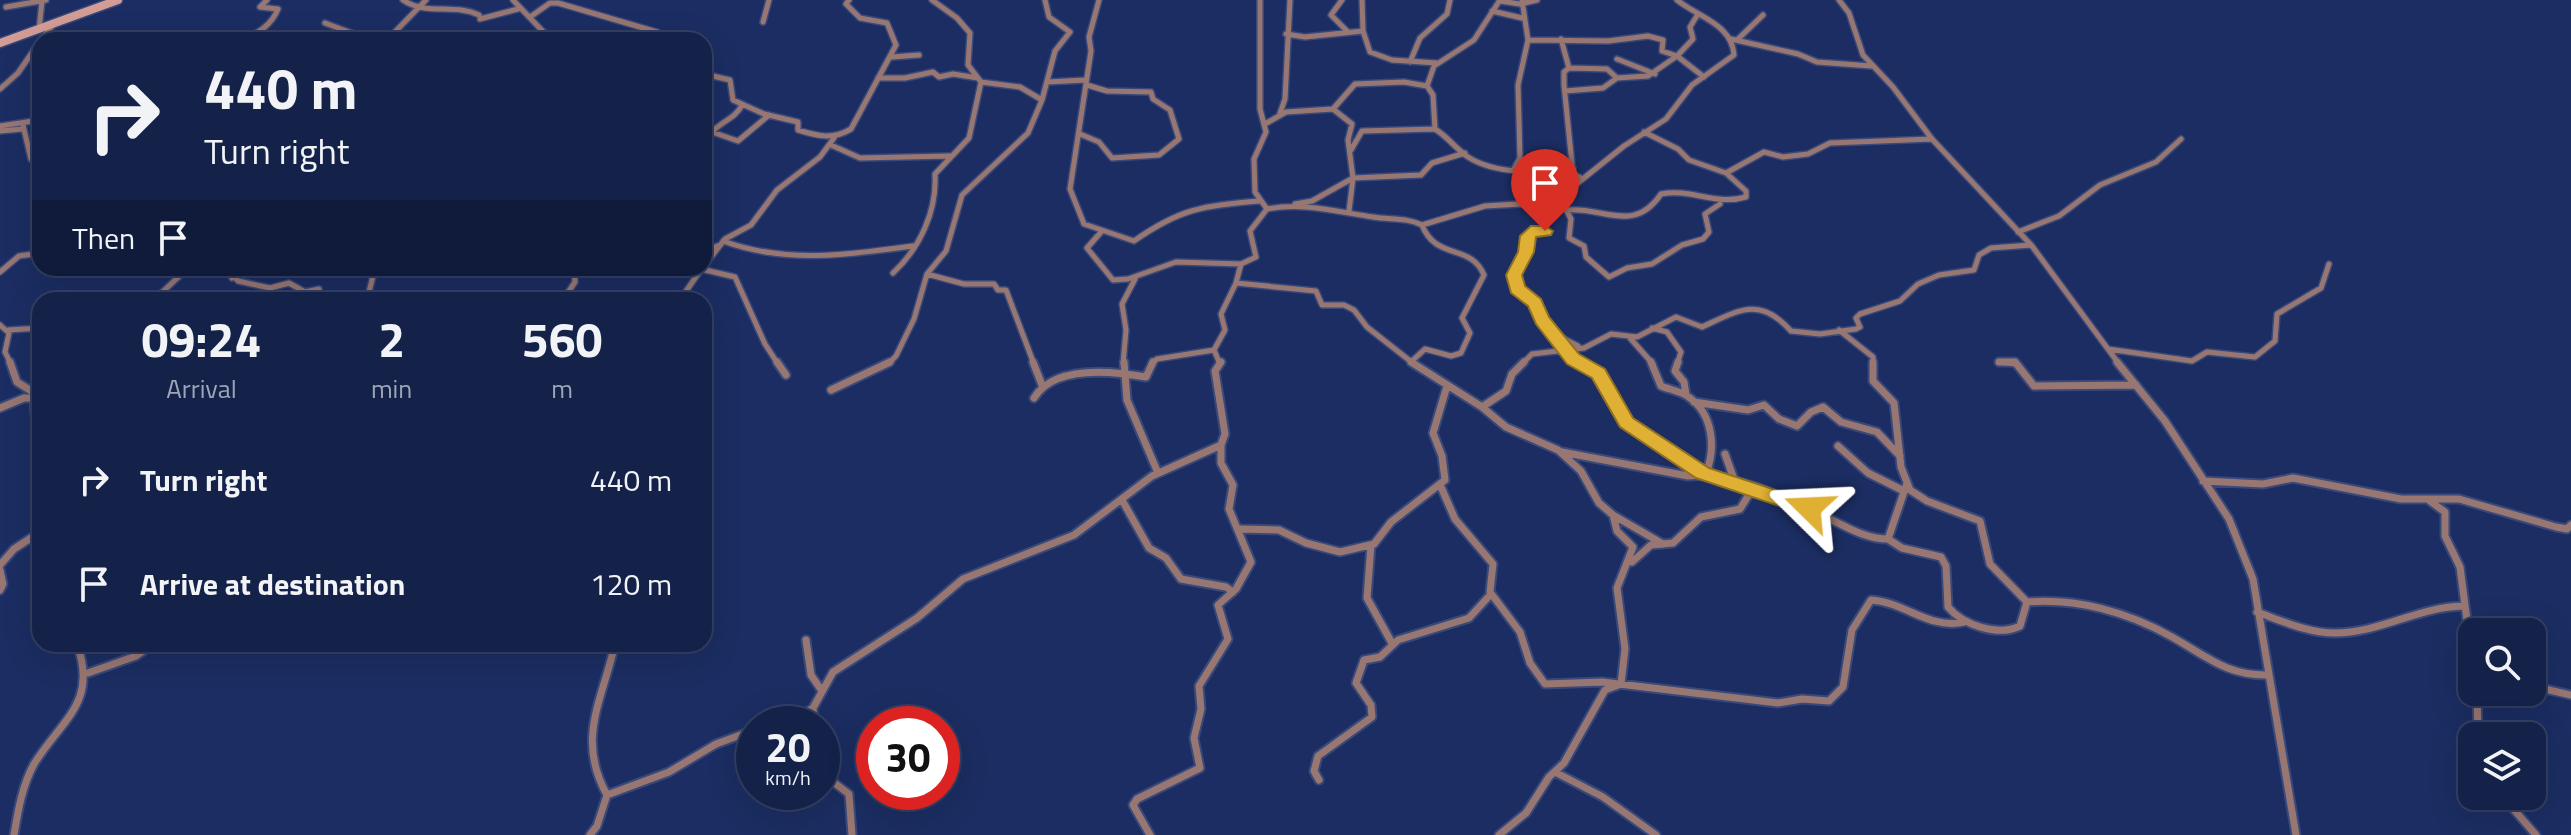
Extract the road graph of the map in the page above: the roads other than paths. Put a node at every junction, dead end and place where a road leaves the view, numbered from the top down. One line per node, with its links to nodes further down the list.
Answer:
1 (44, 0): 22 (street); 33 (street)
2 (116, 0): 32 (main road)
3 (267, 0): 38 (street)
4 (403, 0): 23 (street)
5 (426, 0): 23 (street)
6 (513, 0): 24 (street)
7 (769, 0): 30 (street)
8 (849, 0): 52 (street)
9 (932, 0): 63 (street)
10 (1045, 0): 64 (street)
11 (1099, 0): 65 (street)
12 (1260, 0): 75 (street)
13 (1290, 0): 44 (street)
14 (1342, 0): 43 (street)
15 (1362, 0): 34 (street)
16 (1450, 0): 54 (street)
17 (1500, 0): 21 (street); 25 (street)
18 (1537, 0): 21 (street)
19 (1677, 0): 26 (street)
20 (1839, 0): 56 (street)
21 (1521, 2): 29 (street)
22 (6, 7)
23 (417, 8): 24 (street); 40 (street)
24 (518, 9): 28 (street)
25 (1492, 11): 29 (street); 55 (street)
26 (1698, 14): 46 (street); 51 (street)
27 (1763, 15): 46 (street)
28 (530, 17): 41 (street); 42 (street)
29 (1522, 18): 47 (street)
30 (763, 22)
31 (325, 23): 39 (street)
32 (53, 25): 33 (main road); 37 (street)
33 (38, 30): 36 (main road)
34 (1363, 31): 43 (street); 54 (street)
35 (32, 32): 48 (main road)
36 (32, 32)
37 (47, 32)
38 (254, 32)
39 (349, 32)
40 (395, 32)
41 (544, 32)
42 (657, 32)
43 (1348, 32): 44 (street)
44 (1286, 34): 72 (street)
45 (1561, 39): 47 (street); 51 (street); 57 (street)
46 (1734, 39): 56 (street); 60 (street)
47 (1528, 40): 89 (street)
48 (0, 43)
49 (32, 55): 67 (street)
50 (919, 55): 52 (street)
51 (1677, 56): 58 (street); 60 (street)
52 (892, 57): 61 (street)
53 (1617, 59): 58 (street)
54 (1410, 62): 55 (street)
55 (1437, 63): 66 (street)
56 (1871, 66): 81 (street)
57 (1569, 68): 62 (street); 68 (street)
58 (1655, 74): 62 (street)
59 (712, 76): 70 (street)
60 (1704, 77): 79 (street)
61 (878, 78): 63 (street); 83 (street)
62 (1617, 78): 68 (street)
63 (979, 80): 69 (street); 86 (street)
64 (1047, 82): 65 (street); 69 (street)
65 (1087, 82): 80 (street); 80 (street)
66 (1427, 86): 71 (street); 78 (street)
67 (0, 89)
68 (1565, 91): 88 (street)
69 (1042, 100): 114 (street)
70 (742, 105): 73 (street); 73 (street)
71 (1333, 109): 72 (street); 84 (street)
72 (1280, 113): 75 (street)
73 (769, 115): 83 (street)
74 (32, 123): 76 (street)
75 (1265, 124): 94 (street)
76 (23, 127): 77 (street); 87 (street)
77 (0, 128)
78 (1435, 129): 84 (street); 85 (street)
79 (1644, 132): 90 (street); 92 (street)
80 (1080, 134): 101 (street)
81 (1932, 139): 90 (street); 102 (street)
82 (2181, 139): 102 (street)
83 (833, 142): 86 (street); 103 (street)
84 (1350, 152): 91 (street)
85 (1465, 153): 89 (street); 91 (street)
86 (950, 156): 105 (street)
87 (31, 159)
88 (1573, 168): 89 (street); 92 (street)
89 (1514, 169)
90 (1726, 173): 95 (street)
91 (1353, 178): 96 (street); 99 (street)
92 (1581, 178): 93 (street)
93 (1557, 200): 98 (street); 100 (street); 130 (street)
94 (1260, 202): 97 (street); 101 (street)
95 (1720, 204): 98 (street); 98 (street)
96 (1283, 206): 97 (street); 99 (street)
97 (1267, 209): 109 (street)
98 (1567, 210)
99 (1349, 211): 100 (street)
100 (1422, 225): 135 (street)
101 (1101, 232): 118 (street)
102 (2018, 232): 104 (street)
103 (721, 243): 105 (street); 106 (street); 108 (street)
104 (2031, 245): 128 (street); 132 (street)
105 (913, 246): 113 (street)
106 (712, 247)
107 (32, 254): 112 (street)
108 (712, 255)
109 (1241, 264): 118 (street); 119 (street)
110 (2329, 264): 132 (street)
111 (712, 271): 138 (street)
112 (0, 272)
113 (893, 273)
114 (927, 274): 139 (street); 142 (street)
115 (180, 276): 122 (street)
116 (235, 276): 117 (street)
117 (232, 278): 120 (street)
118 (1135, 279): 137 (street)
119 (1236, 283): 133 (street); 135 (street)
120 (270, 288): 121 (street); 123 (street)
121 (319, 289)
122 (162, 292)
123 (271, 292)
124 (0, 325): 127 (street)
125 (32, 328): 127 (street)
126 (1652, 328): 128 (street); 129 (street); 144 (street)
127 (8, 330): 143 (street)
128 (1838, 330): 154 (street)
129 (1627, 336): 131 (street); 144 (street)
130 (1557, 338): 131 (street); 134 (street)
131 (1584, 348): 134 (street)
132 (2107, 349): 140 (street)
133 (1214, 350): 137 (street); 150 (street)
134 (1565, 350): 148 (street); 156 (street)
135 (1412, 361): 141 (street)
136 (1999, 362): 140 (street)
137 (1125, 373): 139 (street); 155 (street)
138 (786, 375)
139 (1042, 385): 146 (street)
140 (2136, 385): 157 (street)
141 (1447, 386): 148 (street); 160 (street)
142 (831, 390)
143 (32, 392)
144 (1686, 395): 147 (street)
145 (32, 396): 149 (street)
146 (1034, 398)
147 (1694, 402): 154 (street); 156 (street)
148 (1482, 407): 152 (street)
149 (0, 408)
150 (1221, 445): 155 (street); 167 (street)
151 (1838, 446): 162 (street)
152 (1559, 450): 156 (street); 165 (street)
153 (1725, 454): 158 (street)
154 (1900, 456): 159 (street)
155 (1158, 473): 163 (street)
156 (1704, 473): 158 (street)
157 (2203, 481): 164 (street); 179 (street)
158 (1735, 482): 161 (street)
159 (1907, 483): 162 (street); 177 (street)
160 (1441, 487): 171 (street); 176 (street)
161 (1753, 488): 169 (street); 170 (street)
162 (1904, 491): 169 (street)
163 (1122, 500): 175 (street); 191 (street)
164 (2430, 501): 166 (street); 178 (street)
165 (1613, 515): 170 (street); 172 (street)
166 (2571, 525)
167 (1240, 529): 171 (street); 175 (street)
168 (32, 537): 173 (street)
169 (1888, 539): 181 (street)
170 (1663, 544): 172 (street)
171 (1371, 545): 183 (street)
172 (1629, 564): 189 (street)
173 (0, 568): 174 (street)
174 (0, 590)
175 (1233, 592): 204 (street)
176 (1491, 594): 183 (street); 189 (street)
177 (2027, 602): 181 (street); 188 (street)
178 (2463, 606): 179 (street); 180 (street)
179 (2257, 612): 188 (street)
180 (2465, 618)
181 (1964, 622): 189 (street)
182 (806, 640): 191 (street)
183 (1393, 645): 196 (street)
184 (80, 652): 187 (street)
185 (144, 652): 187 (street)
186 (613, 652): 198 (street)
187 (88, 673): 201 (street)
188 (2268, 675): 206 (street)
189 (1621, 684): 195 (street)
190 (2546, 689): 192 (street)
191 (822, 691): 193 (street)
192 (2571, 695)
193 (814, 706)
194 (736, 737): 198 (street)
195 (1555, 772): 200 (street); 205 (street)
196 (1319, 780)
197 (840, 787): 203 (street)
198 (607, 795): 202 (street)
199 (2514, 810): 207 (street)
200 (1501, 834)
201 (14, 835)
202 (590, 835)
203 (852, 835)
204 (1150, 835)
205 (1656, 835)
206 (2296, 835)
207 (2536, 835)

